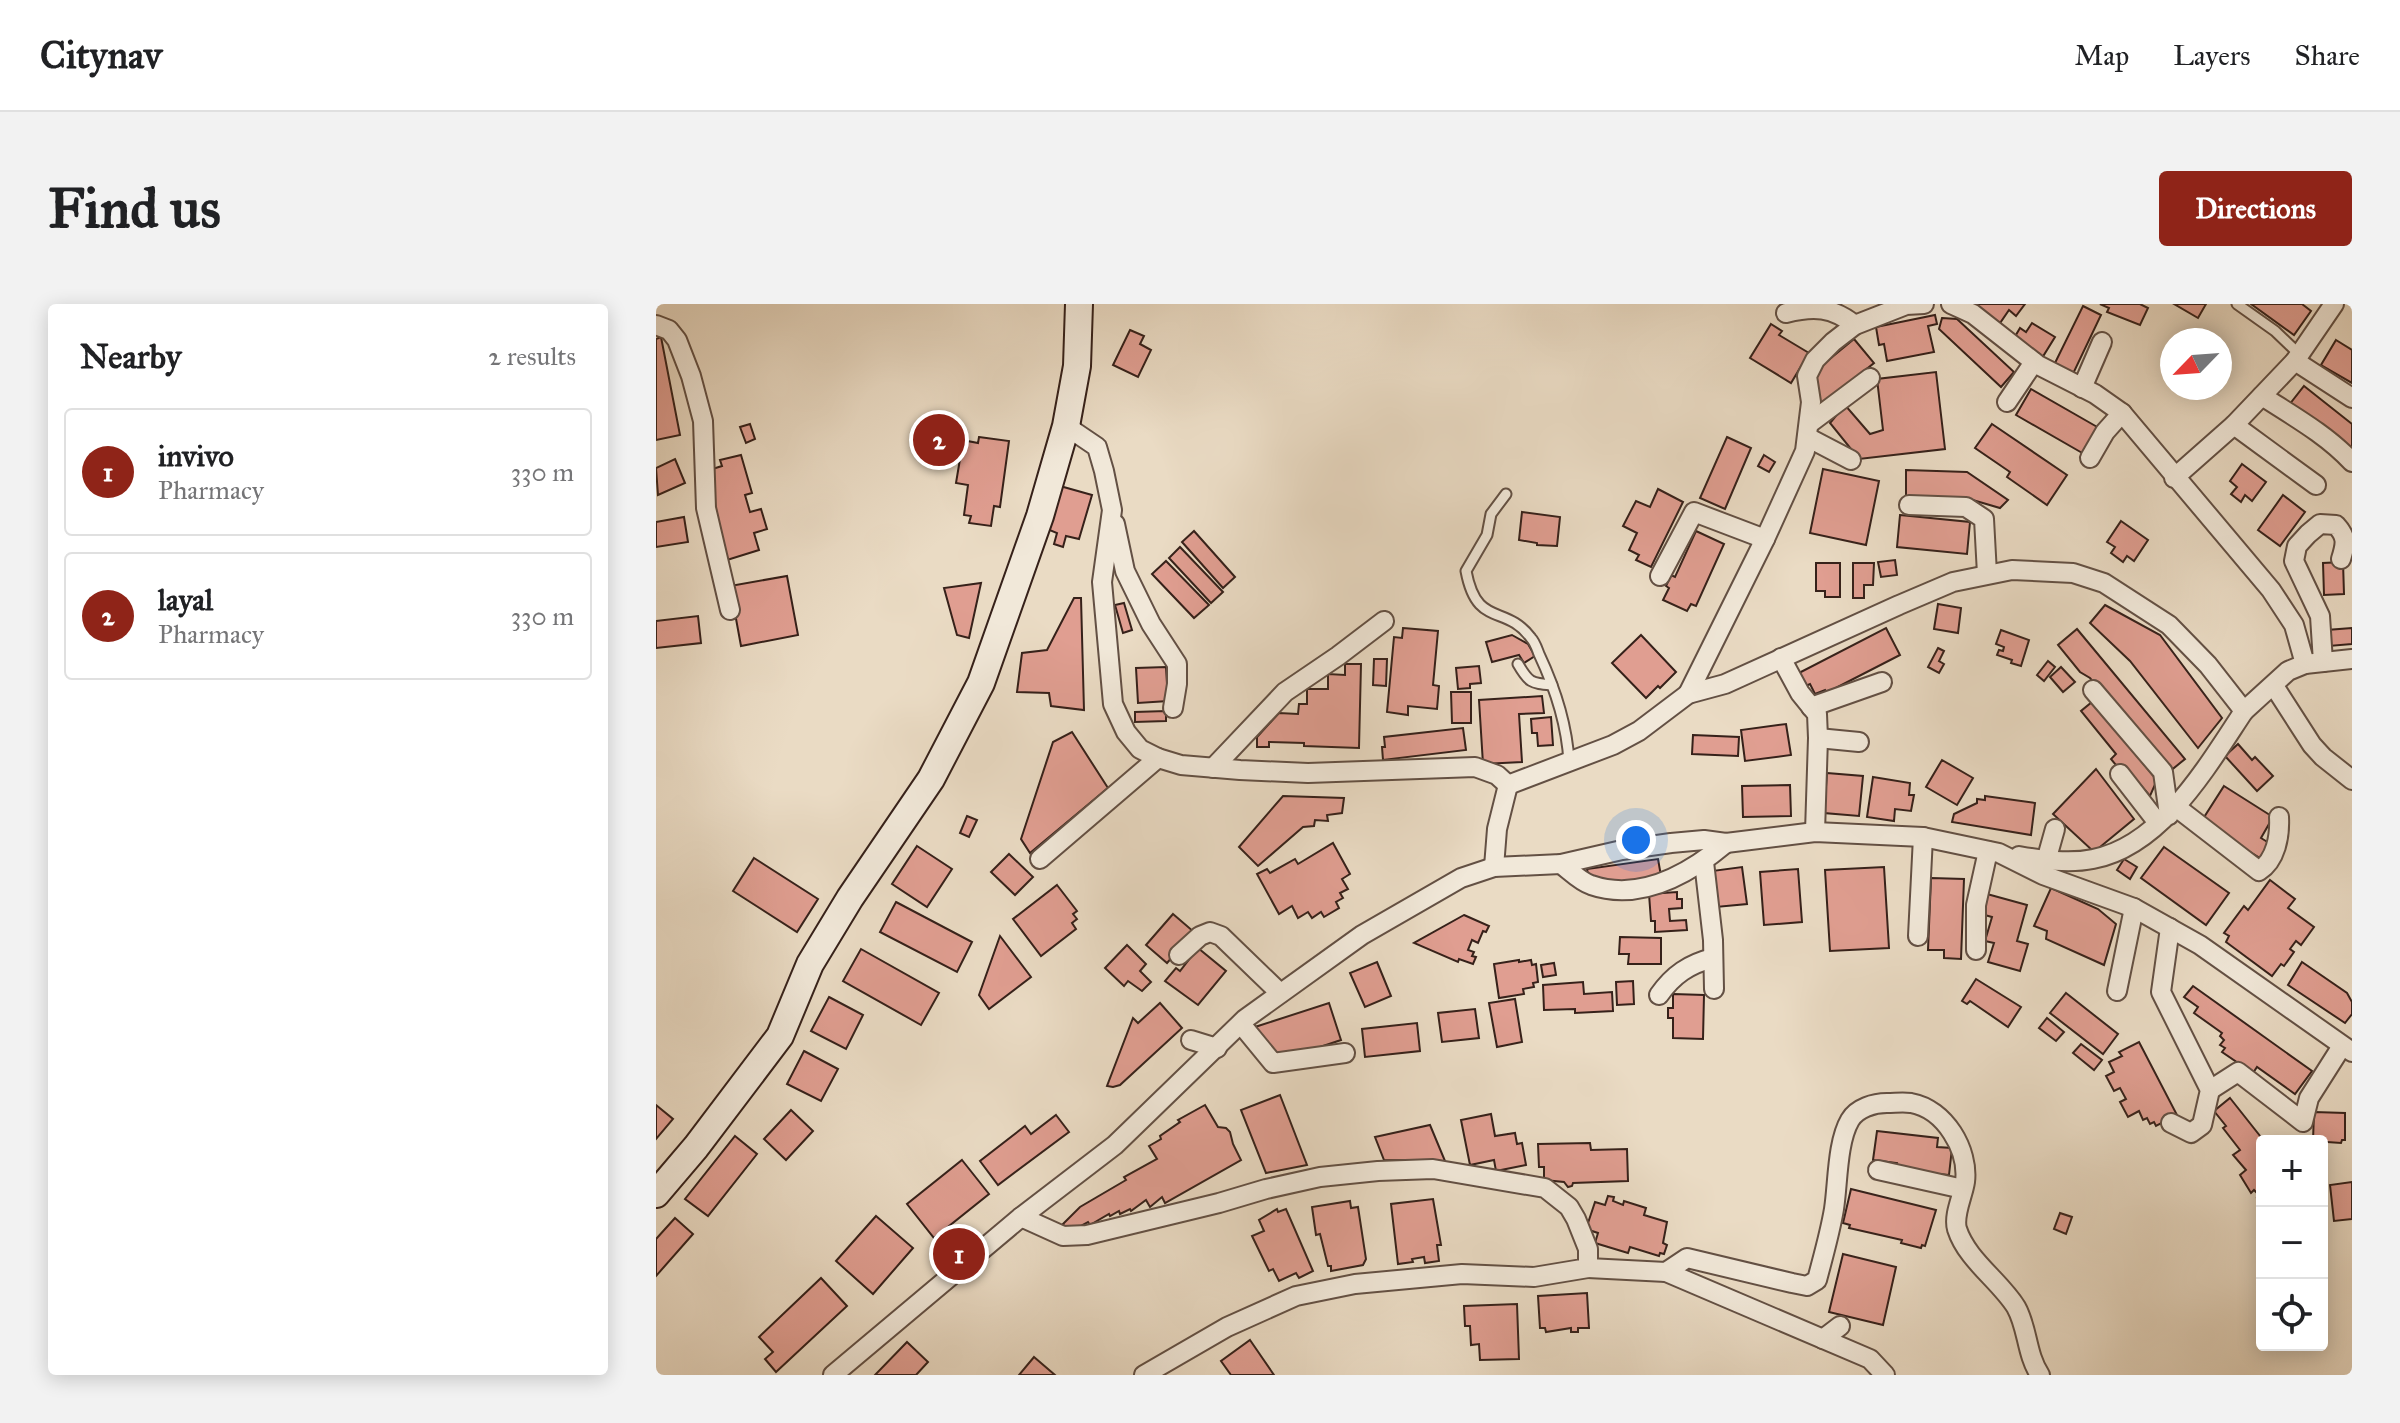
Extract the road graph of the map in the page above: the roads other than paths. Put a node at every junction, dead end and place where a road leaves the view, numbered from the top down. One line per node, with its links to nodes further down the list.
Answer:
1 (1079, 304): 20 (main road)
2 (1864, 304): 9 (street)
3 (1924, 304): 9 (street)
4 (1951, 304): 12 (street)
5 (2237, 304): 11 (lane)
6 (2334, 304): 11 (street)
7 (1786, 313): 9 (street)
8 (656, 325): 34 (street)
9 (1855, 325): 21 (street)
10 (2102, 342): 14 (street)
11 (2298, 358): 15 (street); 16 (street)
12 (2034, 362): 14 (street); 17 (street)
13 (1870, 378): 21 (street)
14 (2082, 388): 18 (street)
15 (2262, 396): 19 (street); 24 (street)
16 (2352, 398)
17 (2007, 402)
18 (2122, 413): 22 (street); 25 (street)
19 (2234, 425): 25 (street); 26 (street)
20 (1066, 426): 29 (street); 87 (main road)
21 (1808, 430): 23 (street); 30 (street)
22 (2090, 458)
23 (1851, 460)
24 (2352, 462)
25 (2174, 478): 38 (street)
26 (2316, 485)
27 (1506, 494): 41 (lane)
28 (1909, 505): 32 (street)
29 (1112, 510): 46 (street); 50 (street)
30 (1765, 539): 33 (street); 44 (street)
31 (2341, 559): 38 (street)
32 (1987, 574): 36 (street); 47 (street)
33 (1660, 576)
34 (730, 610)
35 (1384, 621): 52 (street)
36 (1781, 658): 44 (street); 45 (street)
37 (2352, 659): 38 (street)
38 (2314, 663): 42 (street)
39 (1518, 664): 41 (lane)
40 (1882, 682): 45 (street)
41 (1552, 685): 51 (lane)
42 (2274, 686): 47 (street); 54 (street)
43 (2093, 690): 56 (street)
44 (1688, 694): 51 (street)
45 (1811, 707): 48 (street)
46 (1173, 708)
47 (2244, 711): 56 (street)
48 (1818, 738): 49 (street); 59 (street)
49 (1859, 742)
50 (1158, 758): 52 (street); 63 (street)
51 (1569, 762): 55 (street)
52 (1213, 768): 55 (street)
53 (2120, 774): 56 (street)
54 (2352, 780)
55 (1508, 785): 67 (street)
56 (2167, 815): 57 (street); 64 (street)
57 (2279, 817)
58 (2055, 829): 64 (street)
59 (1815, 832): 60 (street); 61 (street)
60 (1923, 837): 62 (street); 70 (street)
61 (1726, 843): 65 (street); 66 (street)
62 (1994, 852): 64 (street); 68 (street); 71 (street)
63 (1040, 859)
64 (2046, 861)
65 (1704, 862): 66 (street); 73 (street)
66 (1561, 864): 67 (street)
67 (1494, 867): 76 (street)
68 (2134, 908): 69 (street); 75 (street)
69 (2170, 928): 81 (street); 83 (street)
70 (1918, 936)
71 (1976, 950)
72 (1179, 955): 76 (street)
73 (1713, 958): 74 (street); 77 (street)
74 (1714, 989)
75 (2117, 991)
76 (1280, 993): 78 (street)
77 (1659, 995)
78 (1241, 1024): 80 (street); 82 (street)
79 (1191, 1040): 80 (street)
80 (1217, 1048): 88 (street)
81 (2347, 1049): 83 (street)
82 (1345, 1053)
83 (2210, 1090): 84 (street)
84 (2171, 1123)
85 (1878, 1170): 86 (street)
86 (1963, 1189): 90 (street); 96 (street)
87 (656, 1194)
88 (1021, 1217): 89 (street); 93 (street)
89 (1588, 1268): 90 (street); 94 (street)
90 (1666, 1272): 92 (street)
91 (1840, 1326): 92 (street)
92 (1823, 1339): 95 (street)
93 (833, 1375)
94 (1144, 1375)
95 (1885, 1375)
96 (2040, 1375)

